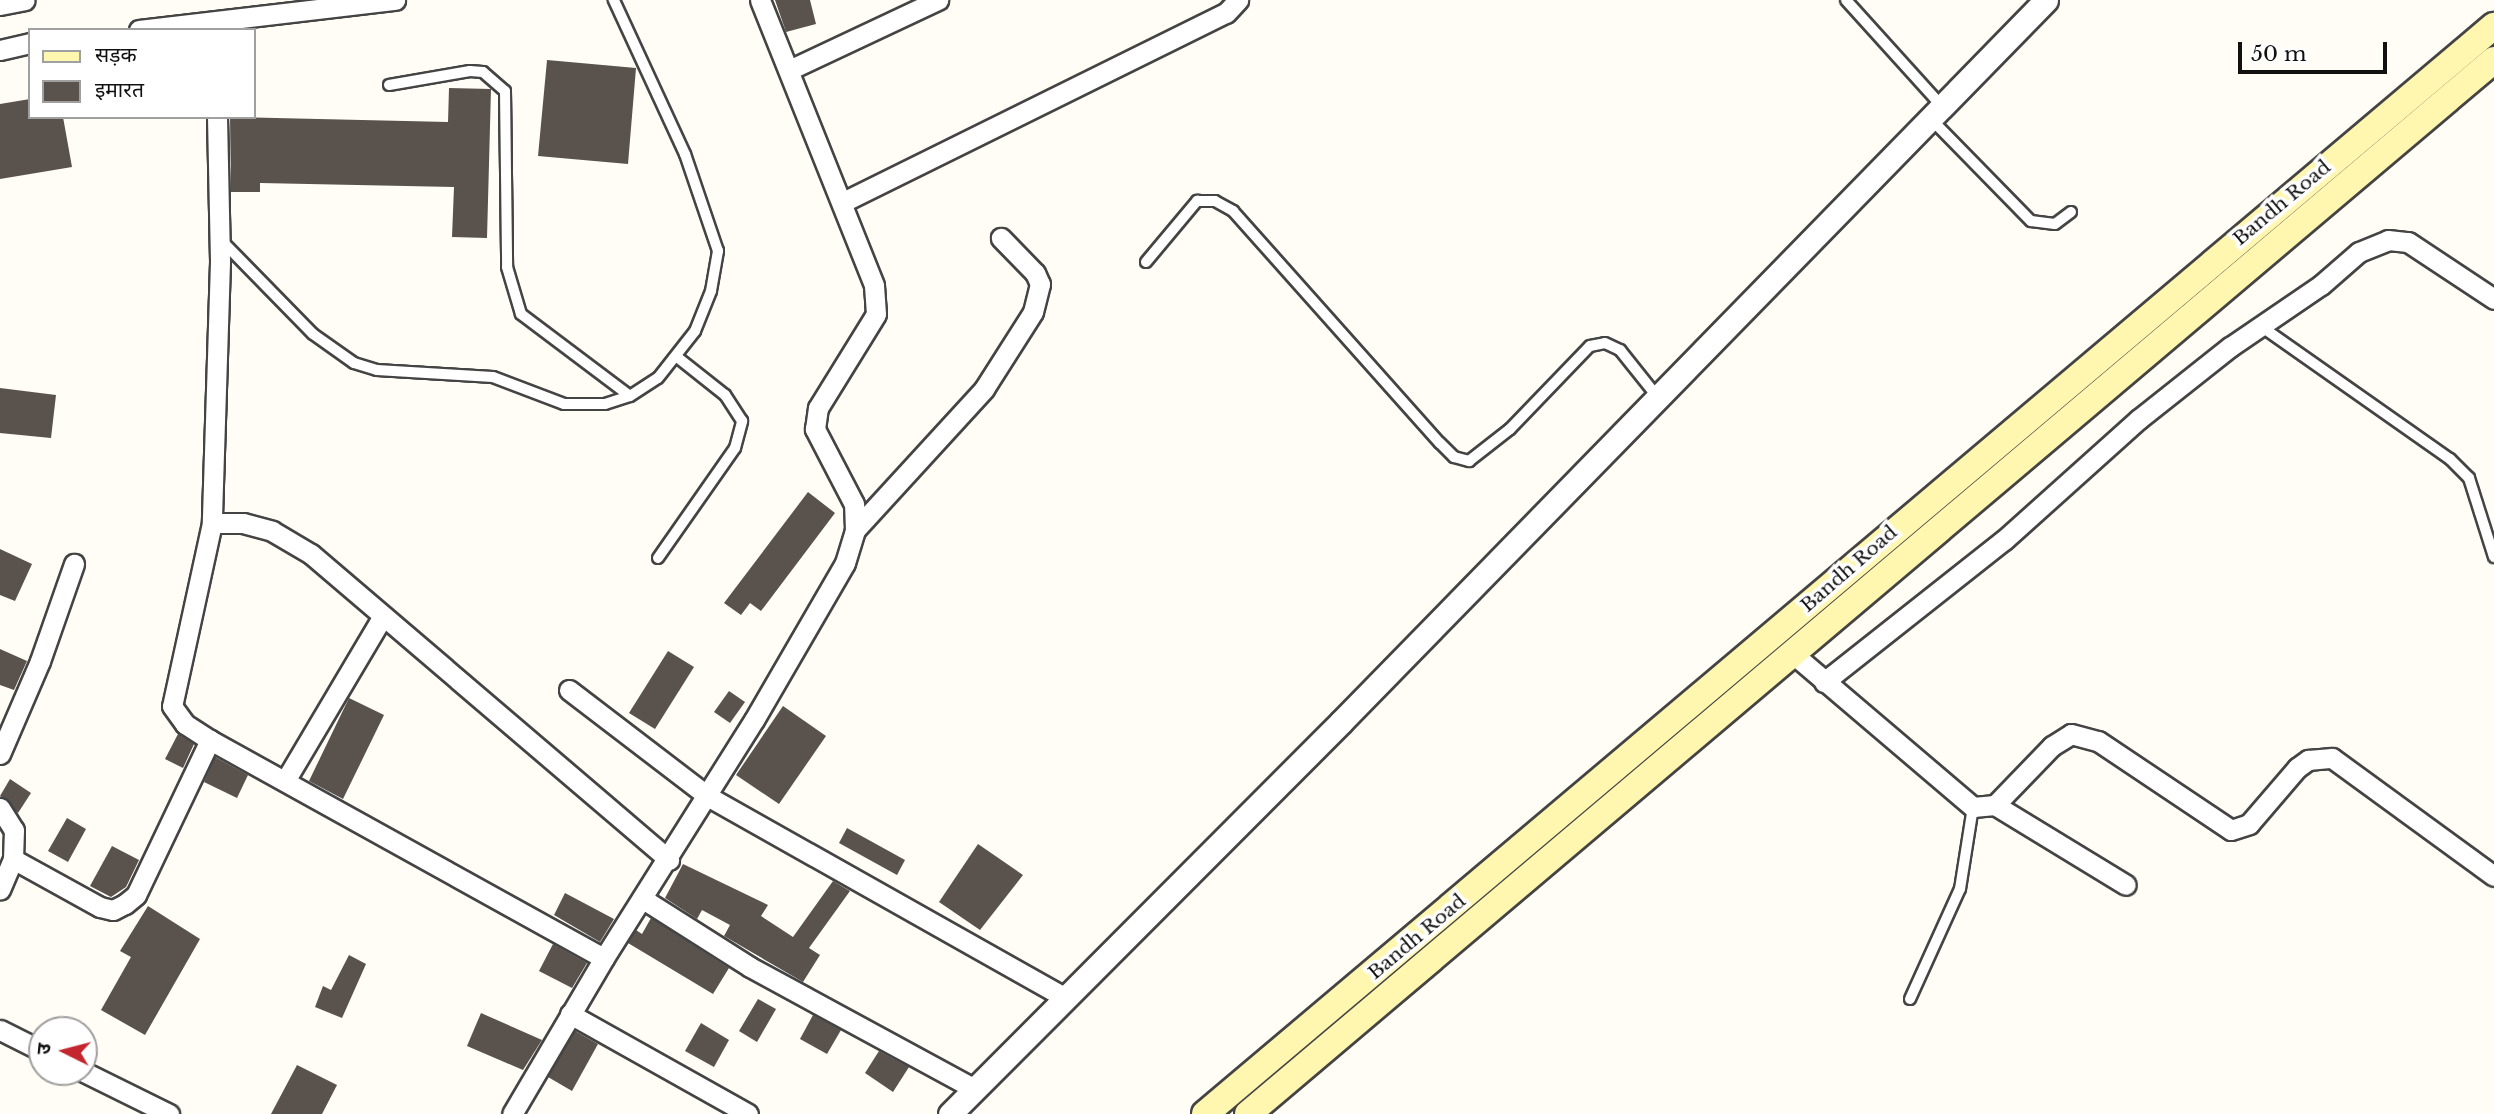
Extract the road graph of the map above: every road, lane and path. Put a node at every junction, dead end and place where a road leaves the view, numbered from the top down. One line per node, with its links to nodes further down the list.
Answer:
1 (25, 0): 9 (street)
2 (395, 0): 10 (street)
3 (614, 0): 27 (lane)
4 (760, 0): 16 (street)
5 (938, 0): 16 (street)
6 (1238, 0): 20 (street)
7 (1846, 0): 18 (lane)
8 (2046, 0): 18 (street)
9 (0, 5)
10 (216, 25): 12 (street)
11 (2494, 26): 60 (main road, Bandh Road)
12 (170, 28)
13 (28, 43): 14 (street)
14 (0, 50)
15 (2494, 60): 36 (main road, Bandh Road)
16 (789, 70): 20 (street)
17 (389, 85): 29 (lane)
18 (1934, 110): 21 (lane); 28 (street)
19 (217, 119): 23 (street)
20 (843, 202): 31 (street)
21 (2071, 212)
22 (1001, 238): 31 (street)
23 (220, 239): 29 (lane); 30 (street)
24 (1146, 262): 28 (lane)
25 (2494, 299): 26 (street)
26 (2262, 327): 32 (lane); 37 (street)
27 (677, 358): 29 (lane); 33 (lane)
28 (1656, 395): 53 (street)
29 (630, 396)
30 (212, 523): 35 (street); 39 (street)
31 (855, 530): 42 (street)
32 (2494, 557)
33 (658, 558)
34 (74, 564): 40 (street)
35 (383, 615): 41 (street); 47 (street)
36 (1792, 653): 37 (street); 65 (main road, Bandh Road)
37 (1824, 682): 44 (street)
38 (569, 690): 42 (street)
39 (211, 740): 41 (street); 46 (street)
40 (0, 754)
41 (285, 782): 52 (street)
42 (709, 797): 47 (street); 53 (street)
43 (1995, 805): 44 (street); 48 (street); 49 (street)
44 (1972, 807): 54 (lane)
45 (0, 808): 46 (street)
46 (13, 859): 50 (street)
47 (668, 860): 51 (street)
48 (2494, 876)
49 (2126, 885)
50 (0, 889)
51 (643, 899): 52 (street); 59 (street)
52 (604, 958): 55 (street)
53 (1065, 998): 59 (street)
54 (1910, 999)
55 (570, 1014): 62 (street); 63 (street)
56 (0, 1030): 57 (street)
57 (28, 1044)
58 (98, 1079): 61 (street)
59 (975, 1089): 64 (street)
60 (1215, 1111)
61 (169, 1114)
62 (512, 1114)
63 (748, 1114)
64 (950, 1114)
65 (1248, 1114)

